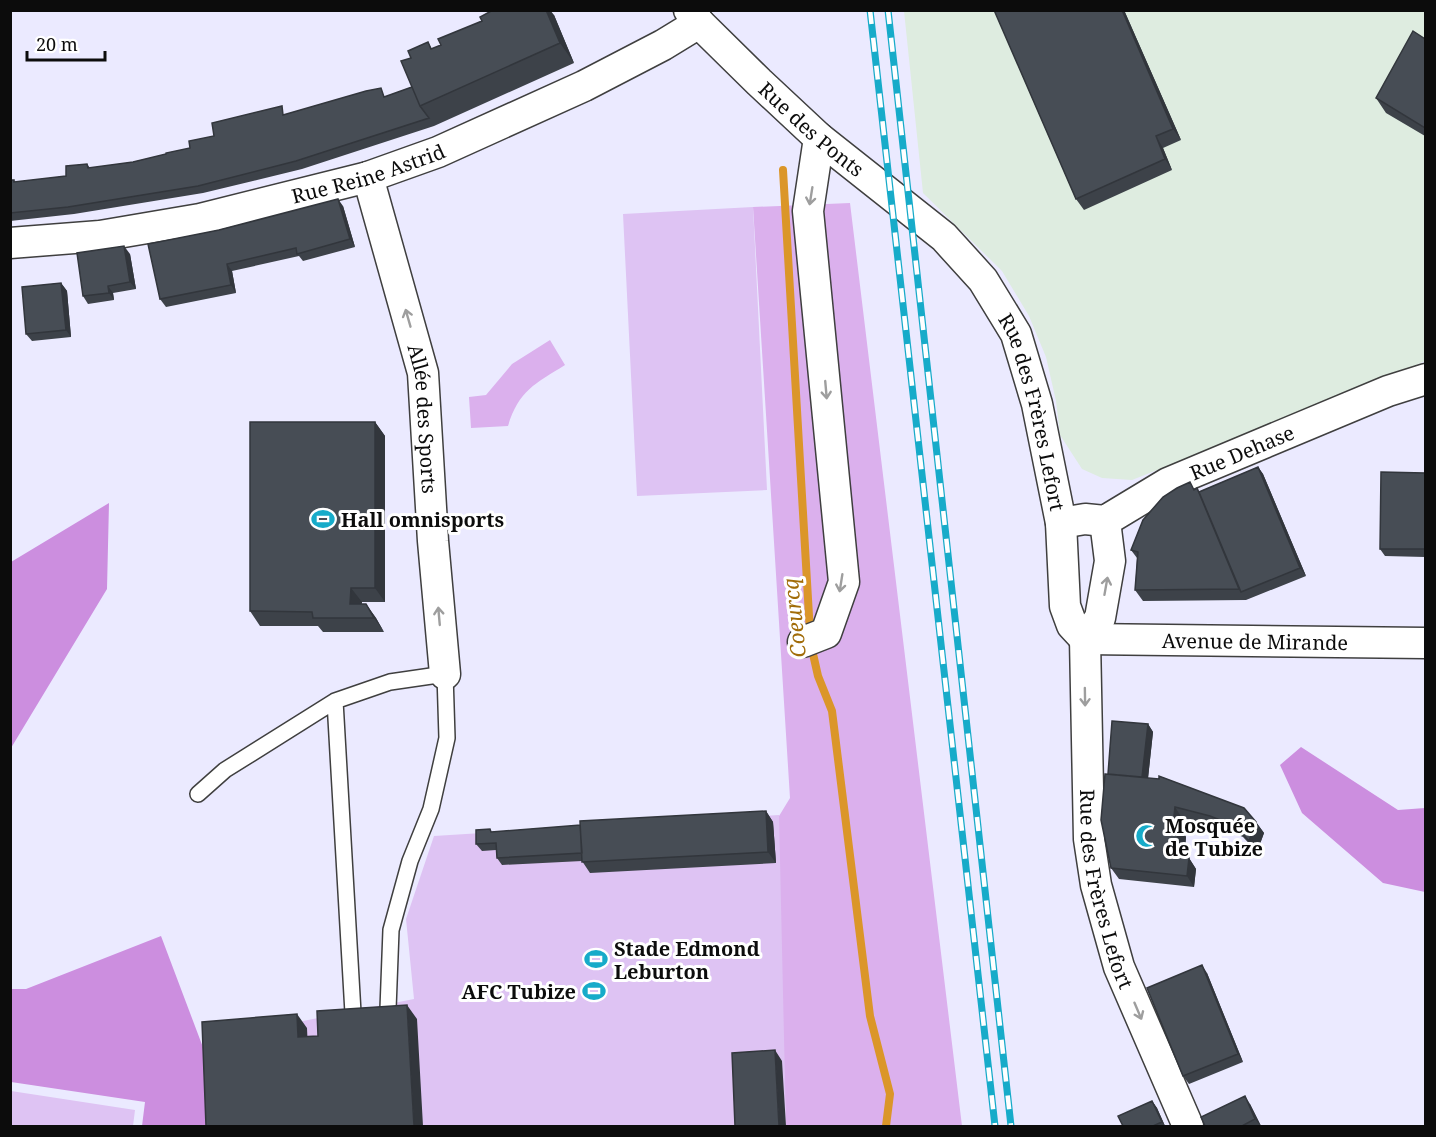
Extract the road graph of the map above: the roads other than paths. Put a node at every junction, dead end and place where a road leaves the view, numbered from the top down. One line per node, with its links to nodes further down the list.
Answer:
1 (694, 17): 2 (street, Rue des Ponts); 3 (street, Rue Reine Astrid)
2 (819, 138): 4 (street, Rue des Ponts); 9 (street, one-way to 9)
3 (368, 177): 5 (street, Rue Reine Astrid); 12 (street, Allée des Sports, one-way to 3)
4 (944, 237): 8 (street, Rue des Frères Lefort)
5 (10, 243)
6 (1425, 379): 7 (street, Rue Dehase)
7 (1105, 521): 8 (street); 10 (street, one-way to 7)
8 (1061, 523): 10 (street, Rue des Frères Lefort)
9 (810, 639)
10 (1085, 639): 11 (street, Avenue de Mirande); 17 (street, Rue des Frères Lefort, one-way to 17)
11 (1425, 643)
12 (445, 674): 13 (lane); 15 (lane, Allée des Sports)
13 (335, 701): 14 (lane); 16 (lane)
14 (198, 794)
15 (388, 1009)
16 (353, 1013)
17 (1188, 1126)

